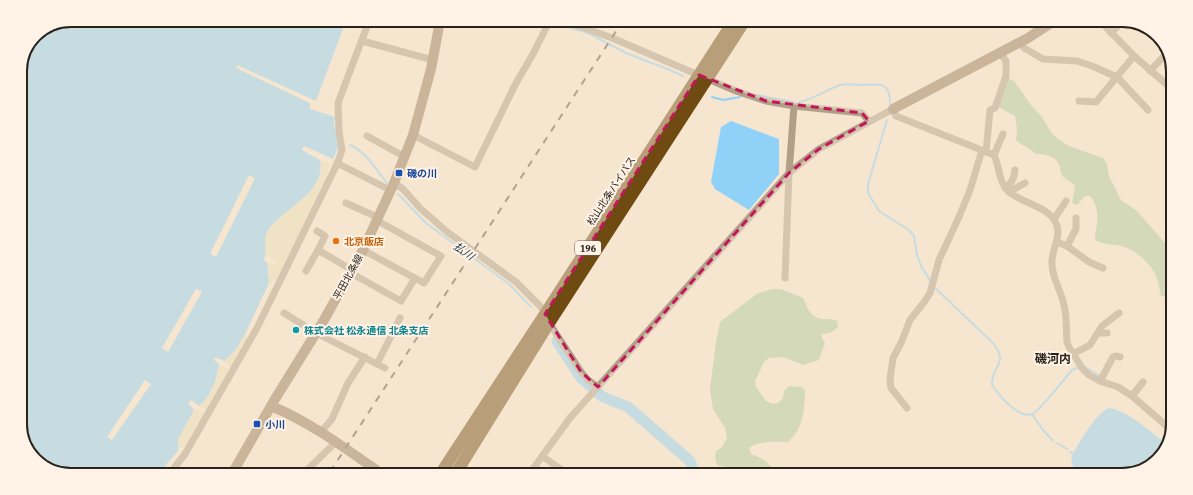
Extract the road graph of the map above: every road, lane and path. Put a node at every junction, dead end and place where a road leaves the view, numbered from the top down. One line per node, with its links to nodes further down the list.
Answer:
1 (367, 27): 11 (street)
2 (439, 27): 16 (main road, 平田北条線)
3 (546, 27): 27 (street)
4 (582, 27): 18 (street)
5 (730, 27): 18 (highway, 松山北条バイパス / 196)
6 (740, 27): 18 (highway, 松山北条バイパス / 196)
7 (1046, 27): 12 (main road)
8 (1106, 27): 10 (street)
9 (1117, 27): 10 (street)
10 (1111, 32): 14 (street)
11 (362, 41): 16 (street); 32 (street)
12 (1020, 42): 13 (main road); 19 (street)
13 (1000, 53): 23 (main road); 29 (street)
14 (1134, 56): 17 (street); 19 (street)
15 (1164, 56): 17 (street)
16 (433, 60): 27 (main road, 平田北条線)
17 (1150, 71): 20 (street)
18 (703, 77): 22 (street); 56 (highway, 松山北条バイパス / 196)
19 (1117, 77): 21 (street); 24 (street)
20 (1166, 84)
21 (1079, 101)
22 (794, 106): 25 (street); 34 (street)
23 (893, 109): 25 (street); 29 (street)
24 (1148, 110)
25 (869, 121): 34 (street)
26 (1003, 134): 30 (street)
27 (412, 135): 31 (main road, 平田北条線)
28 (367, 136): 31 (street)
29 (984, 151): 30 (street); 70 (street)
30 (994, 156): 37 (street)
31 (405, 157): 36 (main road, 平田北条線)
32 (337, 163): 36 (street); 75 (street)
33 (1015, 170): 37 (street)
34 (789, 173): 52 (street); 67 (street)
35 (1025, 183): 37 (street)
36 (392, 186): 41 (main road, 平田北条線); 56 (street)
37 (1007, 190): 42 (street)
38 (1066, 201): 42 (street)
39 (346, 203): 41 (street)
40 (1076, 218): 45 (street)
41 (376, 219): 47 (main road, 平田北条線); 51 (street)
42 (1054, 220): 44 (street)
43 (317, 231): 46 (street)
44 (1057, 242): 45 (street); 60 (street)
45 (1067, 246): 48 (street)
46 (318, 250): 49 (street); 50 (street)
47 (363, 250): 50 (main road, 平田北条線); 51 (street)
48 (1103, 268)
49 (306, 271)
50 (351, 271): 51 (street); 57 (main road, 平田北条線)
51 (415, 278)
52 (786, 278)
53 (284, 313): 57 (street)
54 (1119, 313): 58 (street)
55 (400, 318): 63 (street)
56 (547, 319): 67 (street); 79 (highway, 松山北条バイパス / 196); 80 (highway, 松山北条バイパス / 196)
57 (316, 333): 61 (street); 69 (main road, 平田北条線)
58 (1098, 333): 59 (street); 60 (street)
59 (1107, 333)
60 (1073, 354): 65 (street)
61 (365, 357): 63 (street); 72 (street)
62 (1120, 357): 65 (street)
63 (377, 364): 64 (street)
64 (385, 368)
65 (1101, 379): 68 (street)
66 (1143, 382): 68 (street)
67 (598, 387): 74 (street)
68 (1134, 394): 71 (street)
69 (271, 406): 72 (main road); 76 (main road, 平田北条線)
70 (907, 408)
71 (1166, 425)
72 (321, 432): 73 (main road)
73 (336, 442): 77 (street); 78 (main road)
74 (542, 456): 81 (street); 82 (street)
75 (174, 468)
76 (235, 468)
77 (310, 468)
78 (373, 468)
79 (444, 468)
80 (459, 468)
81 (534, 468)
82 (559, 468)

